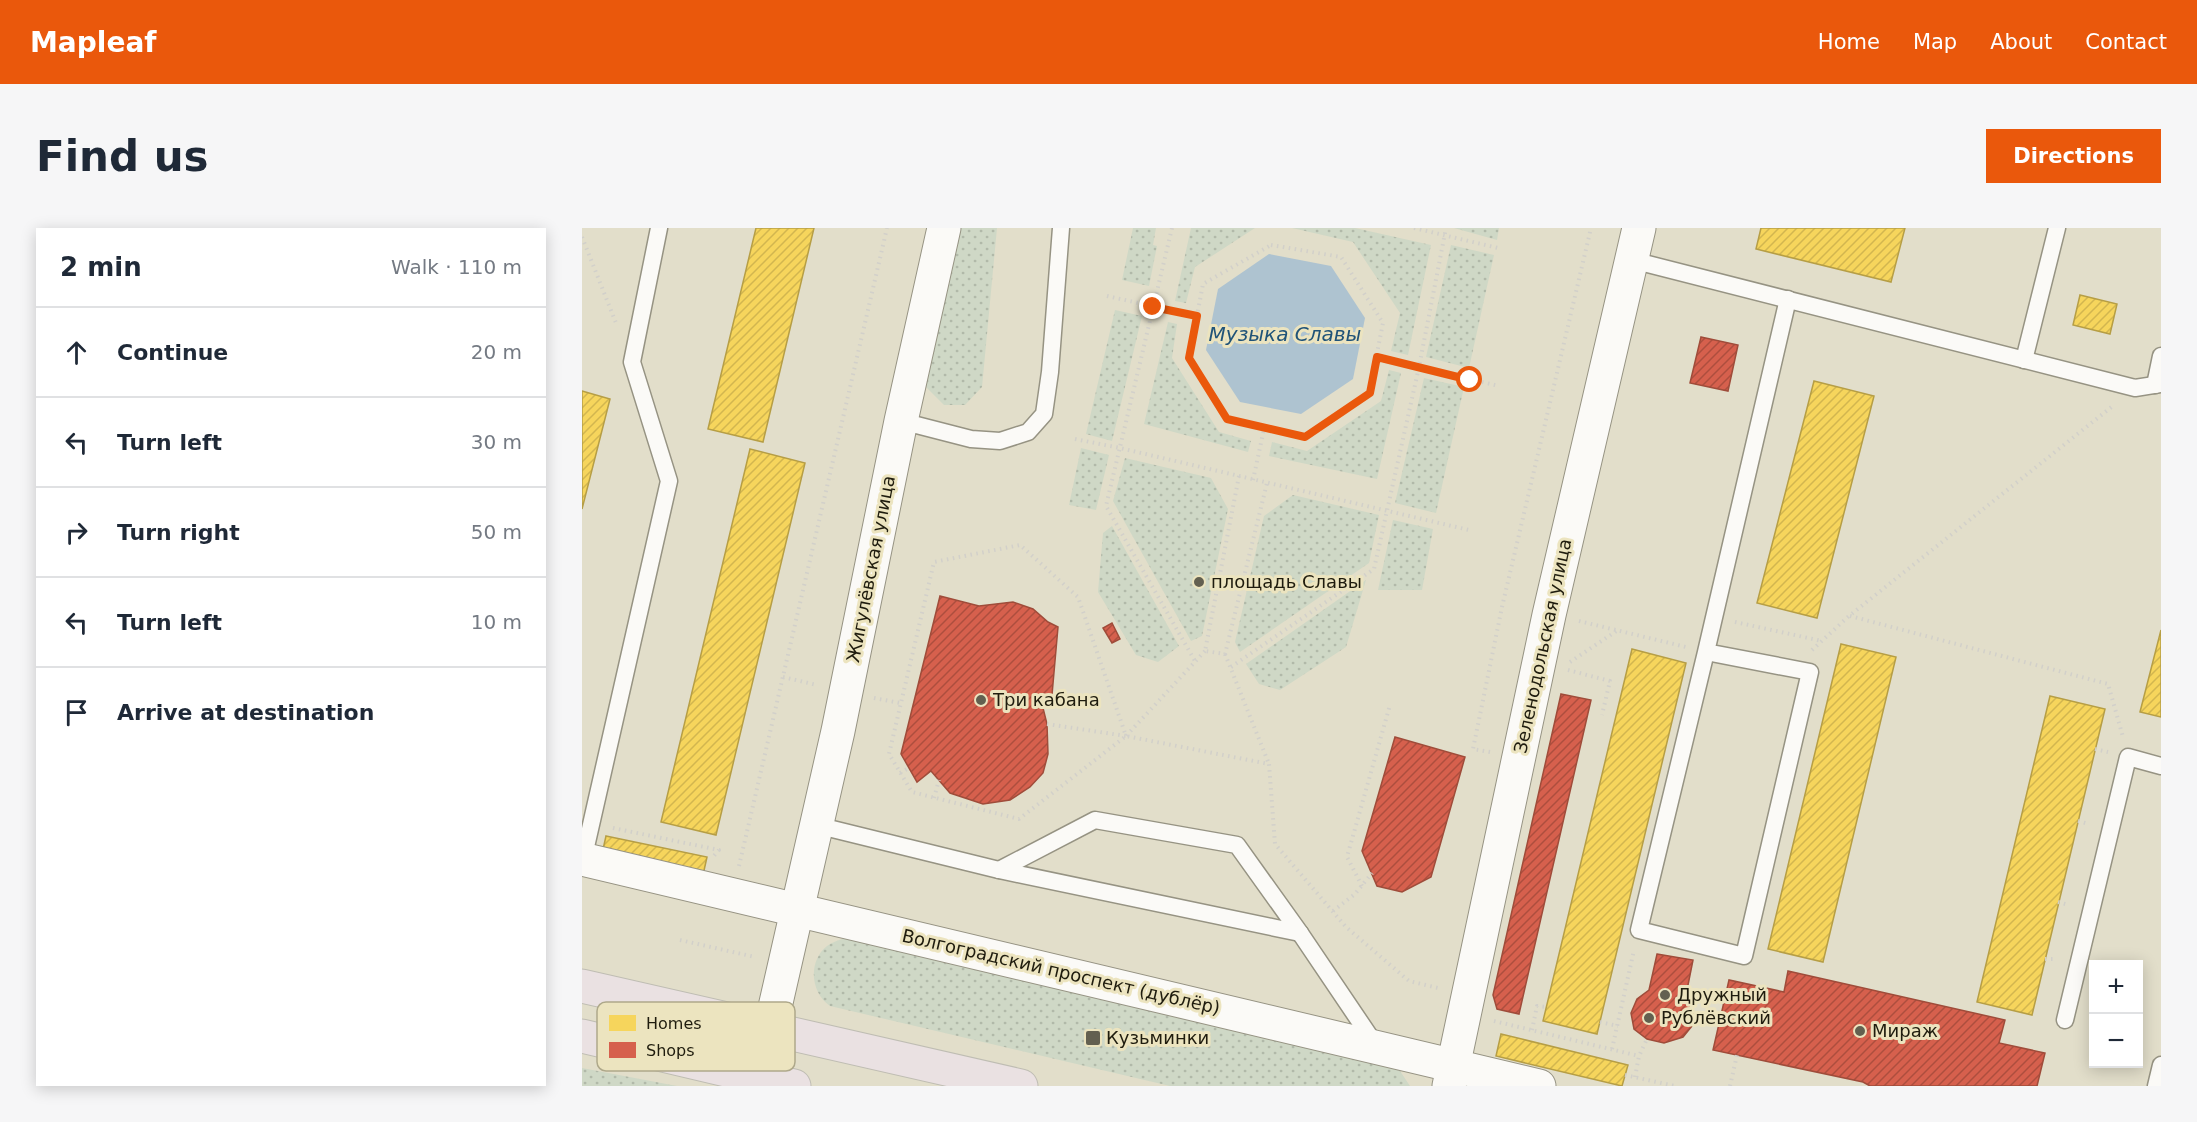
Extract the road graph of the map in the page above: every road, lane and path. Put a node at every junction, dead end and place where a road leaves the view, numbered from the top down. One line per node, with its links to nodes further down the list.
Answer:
1 (659, 228): 22 (lane)
2 (887, 228): 65 (path)
3 (945, 228): 27 (street, Жигулёвская улица)
4 (1061, 228): 27 (lane)
5 (1172, 228): 17 (path)
6 (1414, 228): 11 (path)
7 (1446, 228): 11 (path)
8 (1591, 228): 53 (path)
9 (1639, 228): 14 (street, Зеленодольская улица)
10 (2057, 228): 21 (lane)
11 (1445, 235): 13 (path); 23 (path)
12 (582, 237): 22 (path)
13 (1498, 248)
14 (1632, 260): 16 (lane); 36 (street, Зеленодольская улица)
15 (1107, 296): 17 (path)
16 (1788, 299): 21 (lane); 38 (lane)
17 (1153, 307): 18 (path); 30 (path)
18 (1197, 316): 20 (path); 28 (path)
19 (2161, 356): 24 (lane)
20 (1377, 357): 23 (path); 28 (path)
21 (2024, 360): 26 (lane)
22 (632, 363): 60 (lane)
23 (1419, 367): 25 (path); 34 (path)
24 (2158, 384): 26 (lane)
25 (1498, 386)
26 (2135, 388): 37 (path)
27 (901, 421): 61 (street, Жигулёвская улица)
28 (1264, 429): 32 (path)
29 (1076, 439): 30 (path)
30 (1120, 447): 31 (path); 44 (path)
31 (1239, 476): 32 (path); 41 (path)
32 (1252, 480): 33 (path)
33 (1267, 483): 34 (path); 43 (path)
34 (1386, 509): 35 (path); 45 (path)
35 (1469, 530)
36 (1549, 615): 39 (path); 53 (street, Зеленодольская улица)
37 (1849, 616): 40 (path); 52 (path)
38 (1714, 617): 40 (path); 42 (lane)
39 (1618, 630): 42 (path); 49 (path)
40 (1822, 642): 46 (path)
41 (1204, 651): 43 (path); 44 (path)
42 (1706, 652): 46 (lane); 70 (lane)
43 (1225, 654): 45 (path)
44 (1195, 661): 51 (path)
45 (1231, 666): 54 (path)
46 (1794, 668): 70 (lane)
47 (900, 704): 51 (path)
48 (1390, 705): 67 (path)
49 (1602, 715)
50 (1047, 724): 51 (path)
51 (1126, 736)
52 (2128, 757): 55 (lane); 78 (lane)
53 (1518, 759): 94 (street, Зеленодольская улица)
54 (1269, 764)
55 (2161, 766)
56 (909, 768): 57 (path)
57 (900, 773)
58 (939, 780): 59 (path)
59 (934, 798)
60 (592, 824): 62 (lane); 63 (path)
61 (816, 825): 64 (lane); 68 (street, Жигулёвская улица)
62 (583, 859): 68 (street, Волгоградский проспект (дублёр))
63 (705, 866)
64 (999, 870): 71 (lane); 71 (lane)
65 (738, 873)
66 (1372, 873): 67 (path)
67 (1362, 885): 69 (path)
68 (797, 910): 76 (street, Жигулёвская улица); 87 (street, Волгоградский проспект (дублёр))
69 (1333, 911)
70 (1639, 930): 81 (path)
71 (1300, 933): 87 (lane)
72 (680, 940): 73 (path)
73 (756, 958)
74 (582, 986): 75 (main road)
75 (650, 1002)
76 (776, 1002)
77 (1546, 1008): 82 (path)
78 (2065, 1020)
79 (1492, 1021): 82 (path)
80 (1600, 1022): 81 (path)
81 (1618, 1026): 88 (path)
82 (1532, 1030): 88 (path)
83 (582, 1036): 86 (main road)
84 (795, 1036): 98 (main road)
85 (1647, 1039): 90 (path)
86 (597, 1040)
87 (1378, 1047): 94 (street, Волгоградский проспект (дублёр))
88 (1612, 1049): 90 (path)
89 (1737, 1055): 101 (path)
90 (1639, 1056): 95 (path)
91 (2161, 1065): 102 (lane)
92 (715, 1071): 96 (main road)
93 (1625, 1075): 95 (path)
94 (1451, 1076): 99 (street, Волгоградский проспект (дублёр))
95 (1635, 1077): 100 (path)
96 (757, 1082): 97 (main road)
97 (794, 1086)
98 (1021, 1086)
99 (1539, 1086)
100 (1675, 1086)
101 (1730, 1086)
102 (2156, 1086)

